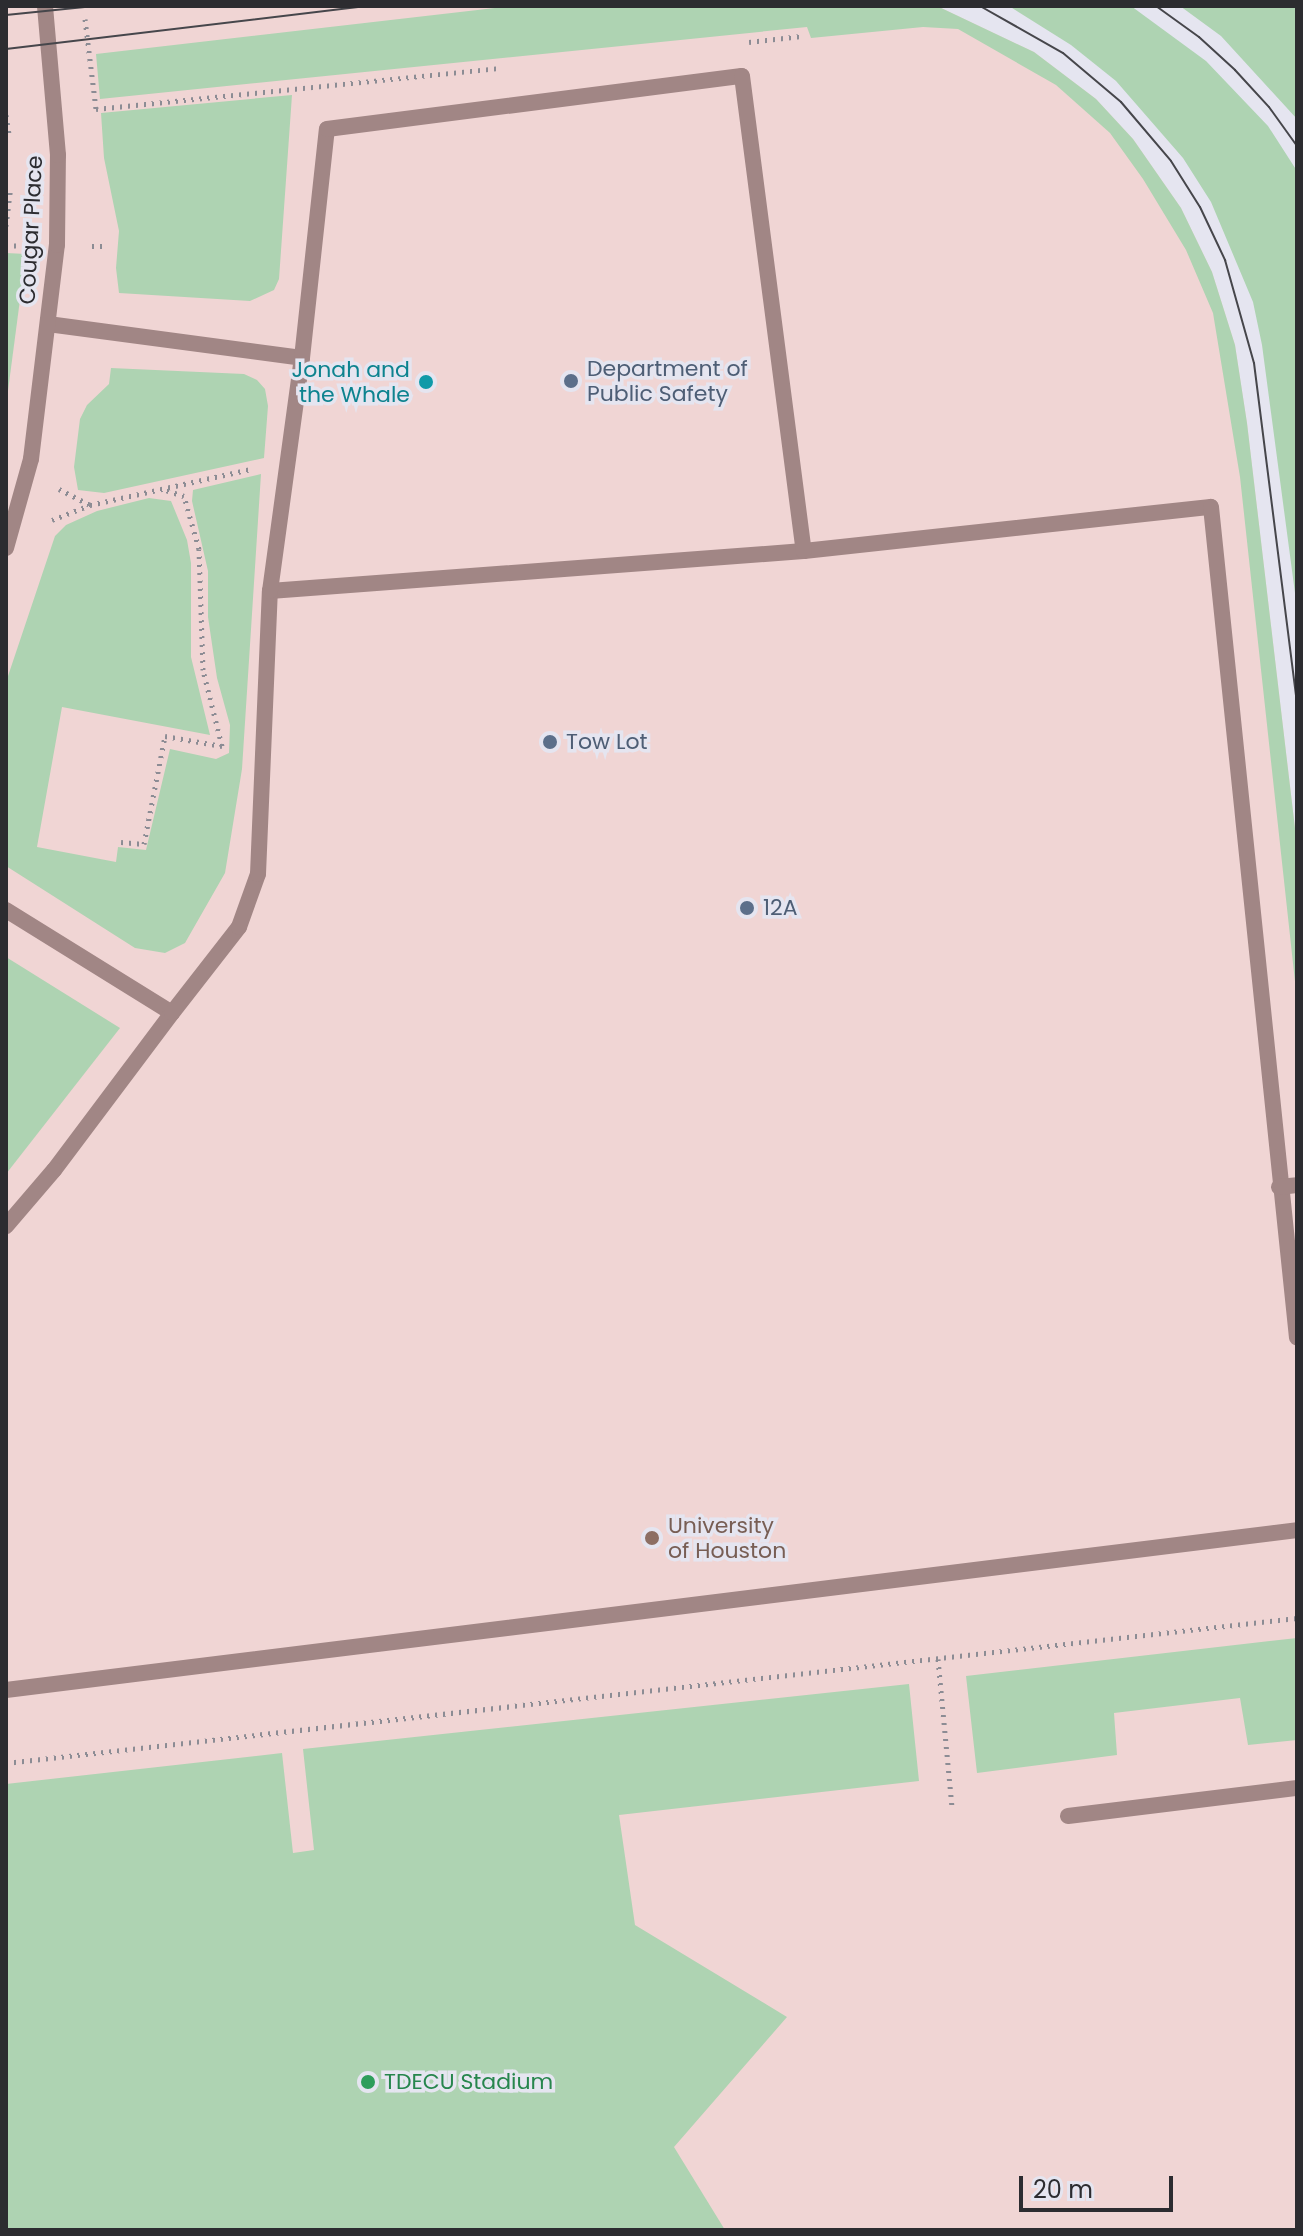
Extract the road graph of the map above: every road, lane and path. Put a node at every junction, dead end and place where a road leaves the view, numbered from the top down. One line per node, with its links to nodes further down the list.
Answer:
1 (45, 6): 14 (street, Cougar Place)
2 (84, 7): 5 (path)
3 (802, 36): 4 (path)
4 (739, 43)
5 (502, 67)
6 (6, 115): 7 (path)
7 (9, 134)
8 (10, 192): 9 (path)
9 (6, 226)
10 (29, 245): 12 (path)
11 (86, 245): 13 (path)
12 (6, 246)
13 (107, 246)
14 (48, 324): 15 (street); 21 (street, Cougar Place)
15 (302, 358): 16 (street); 22 (street)
16 (288, 461): 18 (path); 23 (street)
17 (54, 486): 19 (path)
18 (162, 489): 19 (path); 24 (path)
19 (90, 505): 20 (path)
20 (47, 522)
21 (6, 548)
22 (804, 551): 23 (street); 28 (street)
23 (270, 591): 26 (street)
24 (121, 842)
25 (6, 910): 26 (street)
26 (172, 1013): 29 (street)
27 (1297, 1185): 28 (street)
28 (1279, 1187): 30 (street)
29 (6, 1226)
30 (1297, 1338)
31 (1297, 1530): 34 (street)
32 (1297, 1618): 33 (path)
33 (938, 1659): 35 (path); 37 (path)
34 (6, 1690)
35 (6, 1763)
36 (1297, 1788): 38 (street)
37 (952, 1806)
38 (1068, 1816)

